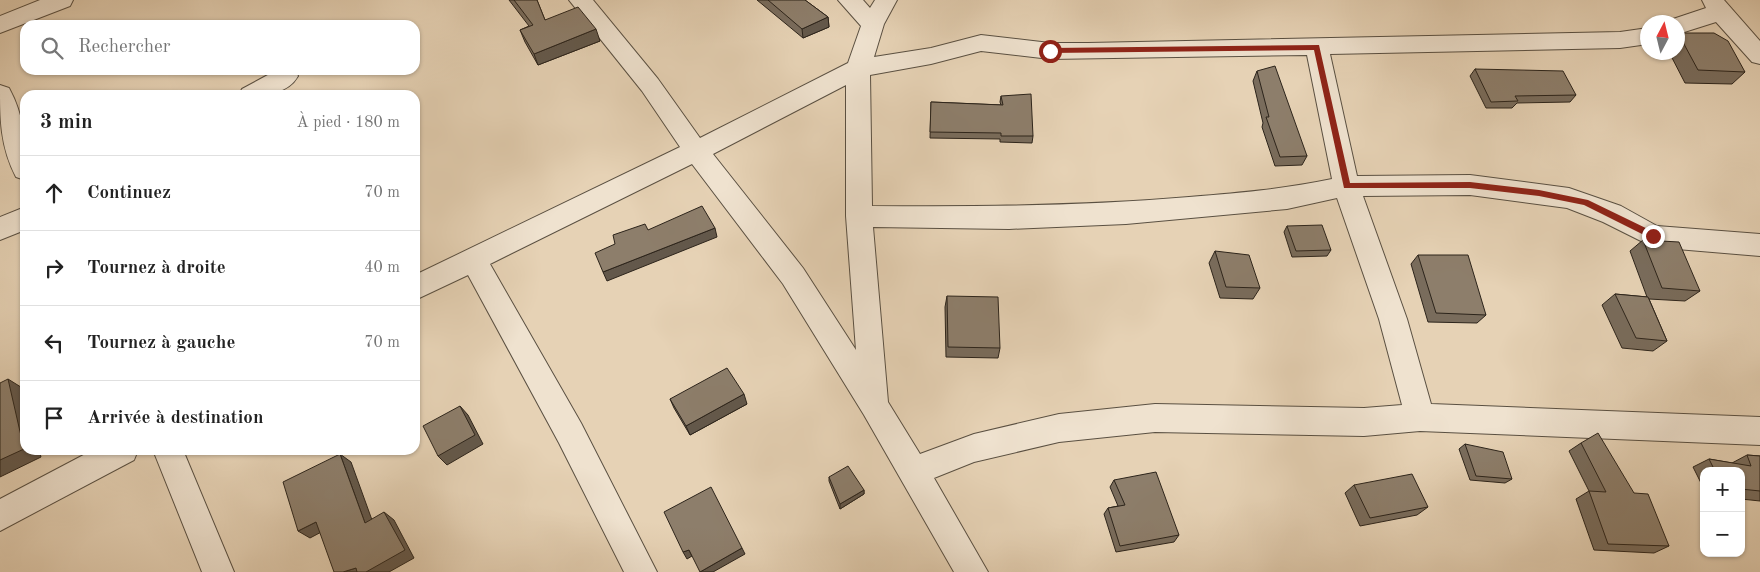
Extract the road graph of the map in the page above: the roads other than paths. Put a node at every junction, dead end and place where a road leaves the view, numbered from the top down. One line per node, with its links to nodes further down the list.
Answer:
1 (62, 0): 8 (street)
2 (580, 0): 16 (street)
3 (849, 0): 7 (street)
4 (886, 0): 7 (street)
5 (1716, 6): 6 (street); 11 (street)
6 (1685, 22)
7 (873, 24): 12 (street)
8 (0, 26)
9 (1640, 37): 10 (street)
10 (1317, 47): 12 (street); 18 (street)
11 (1760, 56)
12 (858, 68): 16 (street); 19 (street)
13 (286, 76): 14 (street)
14 (260, 90)
15 (0, 94): 17 (street)
16 (696, 151): 23 (street); 25 (street)
17 (20, 155)
18 (1346, 186): 19 (street); 22 (street); 26 (street)
19 (858, 216): 25 (street)
20 (20, 220): 21 (street)
21 (0, 229)
22 (1760, 245)
23 (474, 258): 24 (street); 34 (street)
24 (420, 285)
25 (874, 405): 30 (street)
26 (1420, 417): 27 (street); 30 (street)
27 (1760, 431)
28 (114, 455): 31 (street)
29 (170, 455): 33 (street)
30 (912, 472): 32 (street)
31 (0, 516)
32 (968, 571)
33 (218, 572)
34 (641, 572)

